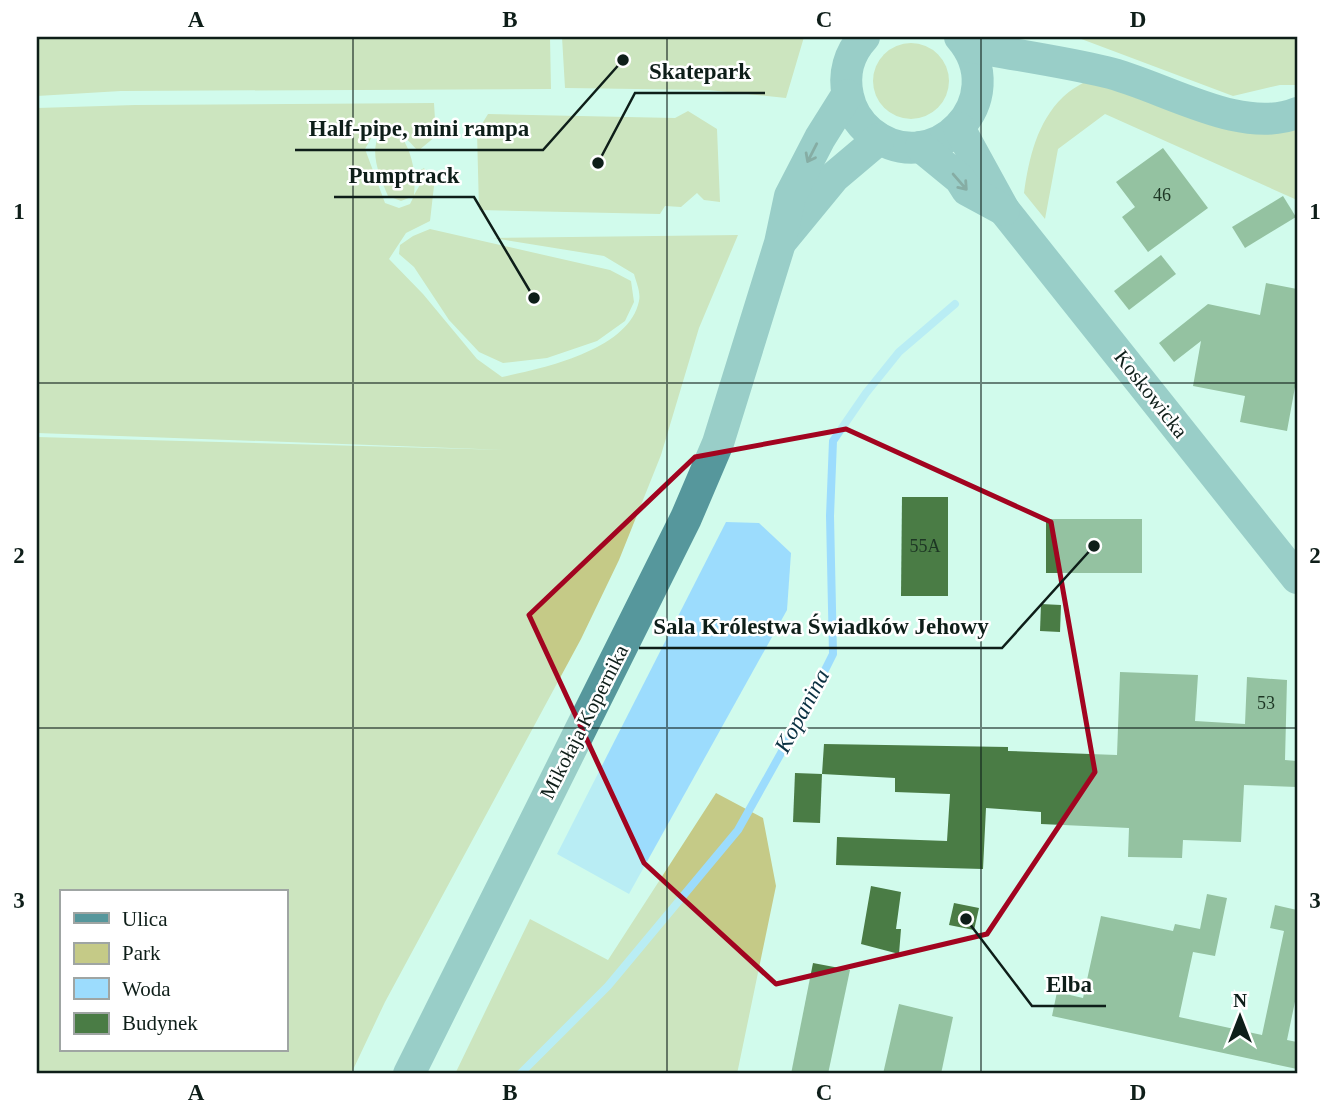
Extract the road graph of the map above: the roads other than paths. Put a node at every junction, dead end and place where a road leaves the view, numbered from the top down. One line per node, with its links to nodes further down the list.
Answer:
1 (863, 37): 5 (street)
2 (964, 42): 3 (street); 4 (street)
3 (1081, 66): 4 (street); 6 (street)
4 (978, 89): 7 (street)
5 (847, 95): 8 (street); 11 (street, Mikołaja Kopernika, one-way to 11)
6 (1297, 113)
7 (960, 128): 9 (street); 10 (street, Koskowicka)
8 (879, 139): 9 (street); 11 (street, Mikołaja Kopernika)
9 (921, 147): 10 (street, Koskowicka, one-way to 10)
10 (1004, 210): 12 (street, Koskowicka)
11 (780, 243): 13 (street, Mikołaja Kopernika)
12 (1297, 578)
13 (408, 1074)

